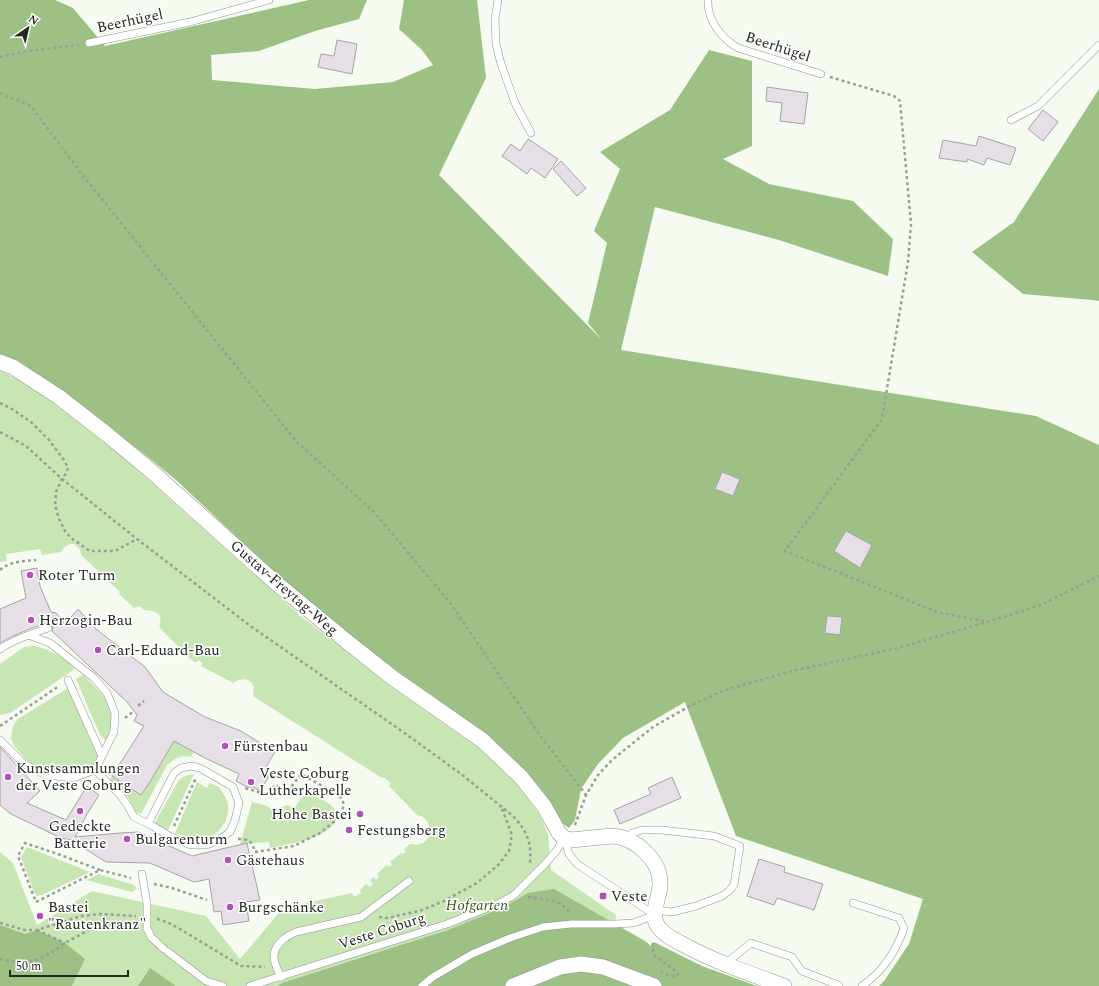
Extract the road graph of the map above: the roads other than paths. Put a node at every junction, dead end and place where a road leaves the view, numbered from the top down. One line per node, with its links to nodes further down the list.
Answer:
1 (269, 0): 4 (lane, Beerhügel)
2 (498, 0): 8 (lane)
3 (708, 0): 6 (lane, Beerhügel)
4 (89, 43)
5 (1099, 45): 7 (lane)
6 (821, 74)
7 (1011, 120)
8 (531, 133)
9 (0, 362): 18 (street, Gustav-Freytag-Weg)
10 (48, 628): 11 (lane)
11 (28, 635): 12 (lane); 15 (lane)
12 (0, 649)
13 (68, 680): 15 (lane)
14 (0, 740): 16 (lane)
15 (102, 756): 16 (lane)
16 (95, 770): 17 (lane)
17 (150, 820)
18 (560, 832): 19 (street); 23 (lane); 25 (lane, Veste Coburg)
19 (626, 839): 23 (street); 23 (lane)
20 (143, 878): 26 (lane, bridge)
21 (409, 881): 25 (lane)
22 (853, 903): 33 (lane)
23 (655, 913): 24 (street); 28 (lane)
24 (725, 964): 31 (street); 32 (lane)
25 (281, 977): 27 (lane, Veste Coburg)
26 (223, 986)
27 (250, 986)
28 (422, 986)
29 (513, 986): 30 (street)
30 (654, 986)
31 (784, 986)
32 (839, 986)
33 (862, 986)

